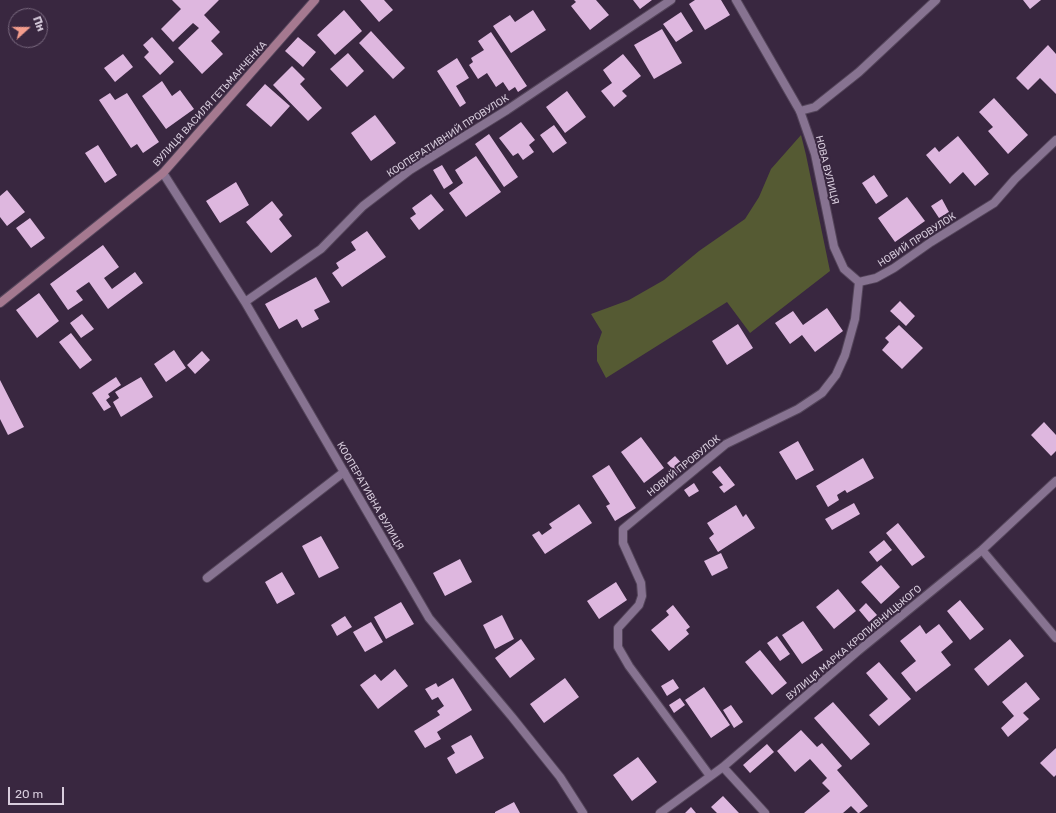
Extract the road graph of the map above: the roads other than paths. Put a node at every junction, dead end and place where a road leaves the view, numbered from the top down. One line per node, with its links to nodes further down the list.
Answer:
1 (315, 0): 7 (street, ВУЛИЦЯ ВАСИЛЯ ГЕТЬМАНЧЕНКА)
2 (671, 0): 9 (street, КООПЕРАТИВНИЙ ПРОВУЛОК)
3 (736, 0): 5 (street, НОВА ВУЛИЦЯ)
4 (936, 0): 5 (street)
5 (800, 111): 8 (street, НОВА ВУЛИЦЯ)
6 (1056, 140): 8 (street, НОВИЙ ПРОВУЛОК)
7 (163, 173): 9 (street, КООПЕРАТИВНА ВУЛИЦЯ); 10 (street, ВУЛИЦЯ ВАСИЛЯ ГЕТЬМАНЧЕНКА)
8 (859, 282): 17 (street, НОВИЙ ПРОВУЛОК)
9 (244, 302): 11 (street, КООПЕРАТИВНА ВУЛИЦЯ)
10 (0, 303)
11 (344, 472): 14 (street); 18 (street, КООПЕРАТИВНА ВУЛИЦЯ)
12 (1056, 482): 13 (street, ВУЛИЦЯ МАРКА КРОПИВНИЦЬКОГО)
13 (982, 550): 15 (street); 16 (street, ВУЛИЦЯ МАРКА КРОПИВНИЦЬКОГО)
14 (207, 578)
15 (1056, 638)
16 (723, 767): 17 (street, ВУЛИЦЯ МАРКА КРОПИВНИЦЬКОГО); 20 (street)
17 (710, 776): 19 (street, ВУЛИЦЯ МАРКА КРОПИВНИЦЬКОГО)
18 (583, 813)
19 (660, 813)
20 (765, 813)

